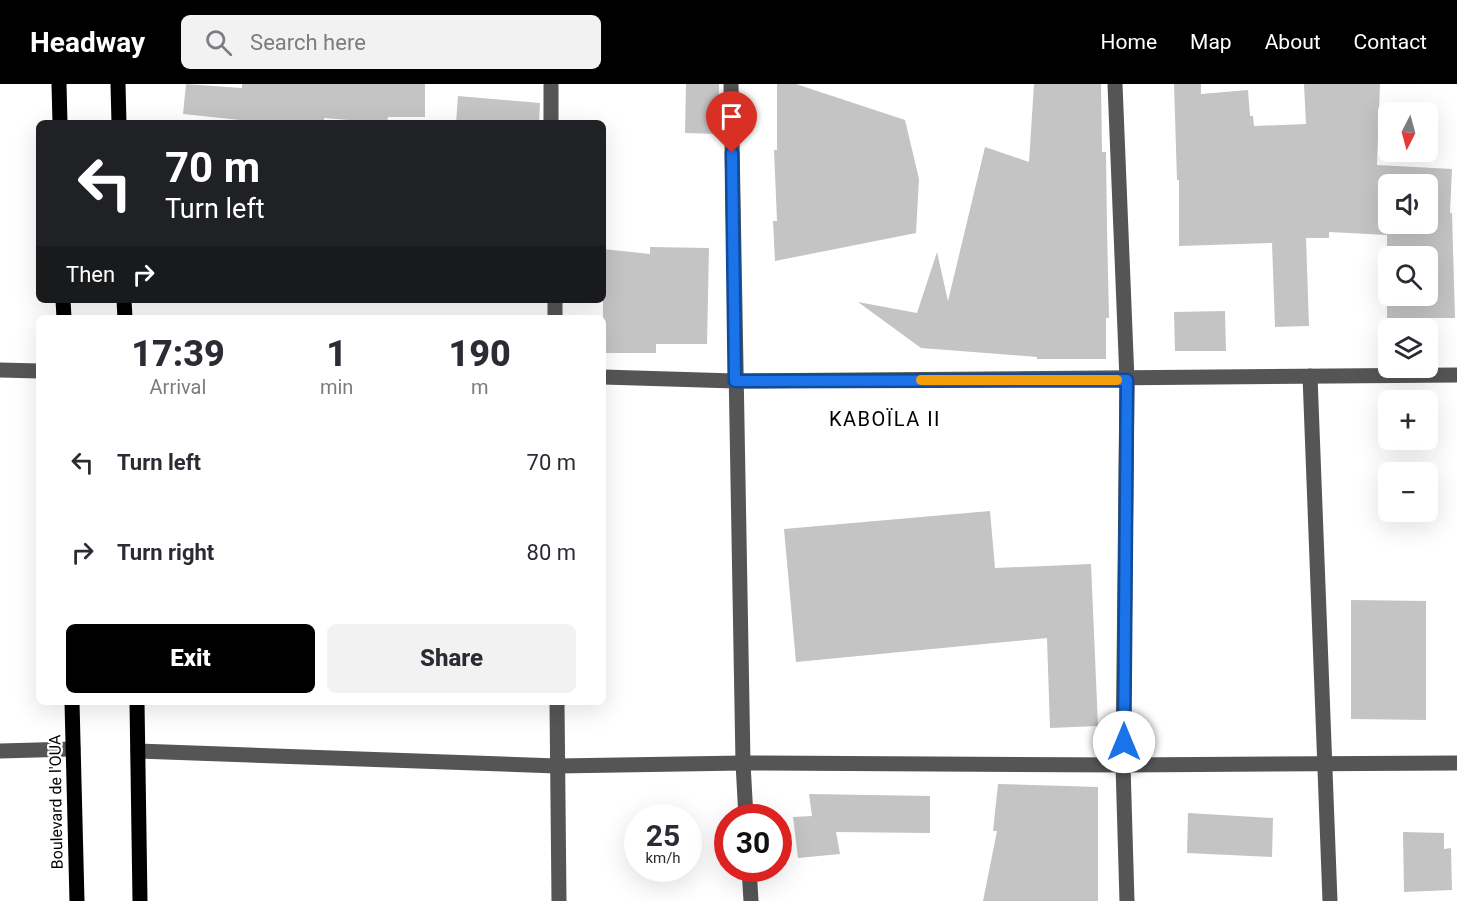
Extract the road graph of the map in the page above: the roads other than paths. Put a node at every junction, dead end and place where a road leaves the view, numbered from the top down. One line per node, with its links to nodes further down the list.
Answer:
1 (59, 84): 6 (main road)
2 (118, 84): 7 (main road)
3 (551, 84): 8 (street)
4 (731, 84): 15 (street)
5 (1115, 84): 14 (street)
6 (60, 120)
7 (119, 120)
8 (551, 120)
9 (0, 370): 10 (street)
10 (36, 371)
11 (1457, 375): 12 (street)
12 (1310, 376): 14 (street); 23 (street)
13 (606, 377): 15 (street)
14 (1127, 380): 15 (street); 25 (street)
15 (735, 381): 22 (street)
16 (72, 705): 19 (main road, Boulevard de l'OUA)
17 (137, 705): 21 (main road)
18 (557, 705): 26 (street)
19 (74, 749): 20 (street); 29 (main road, Boulevard de l'OUA)
20 (0, 751)
21 (138, 751): 26 (street); 30 (main road)
22 (743, 763): 25 (street); 26 (street); 27 (street)
23 (1326, 763): 24 (street); 25 (street); 34 (street)
24 (1457, 763)
25 (1124, 765): 33 (street)
26 (557, 766): 31 (street)
27 (745, 804)
28 (750, 882): 32 (street)
29 (77, 901)
30 (140, 901)
31 (559, 901)
32 (751, 901)
33 (1127, 901)
34 (1330, 901)

